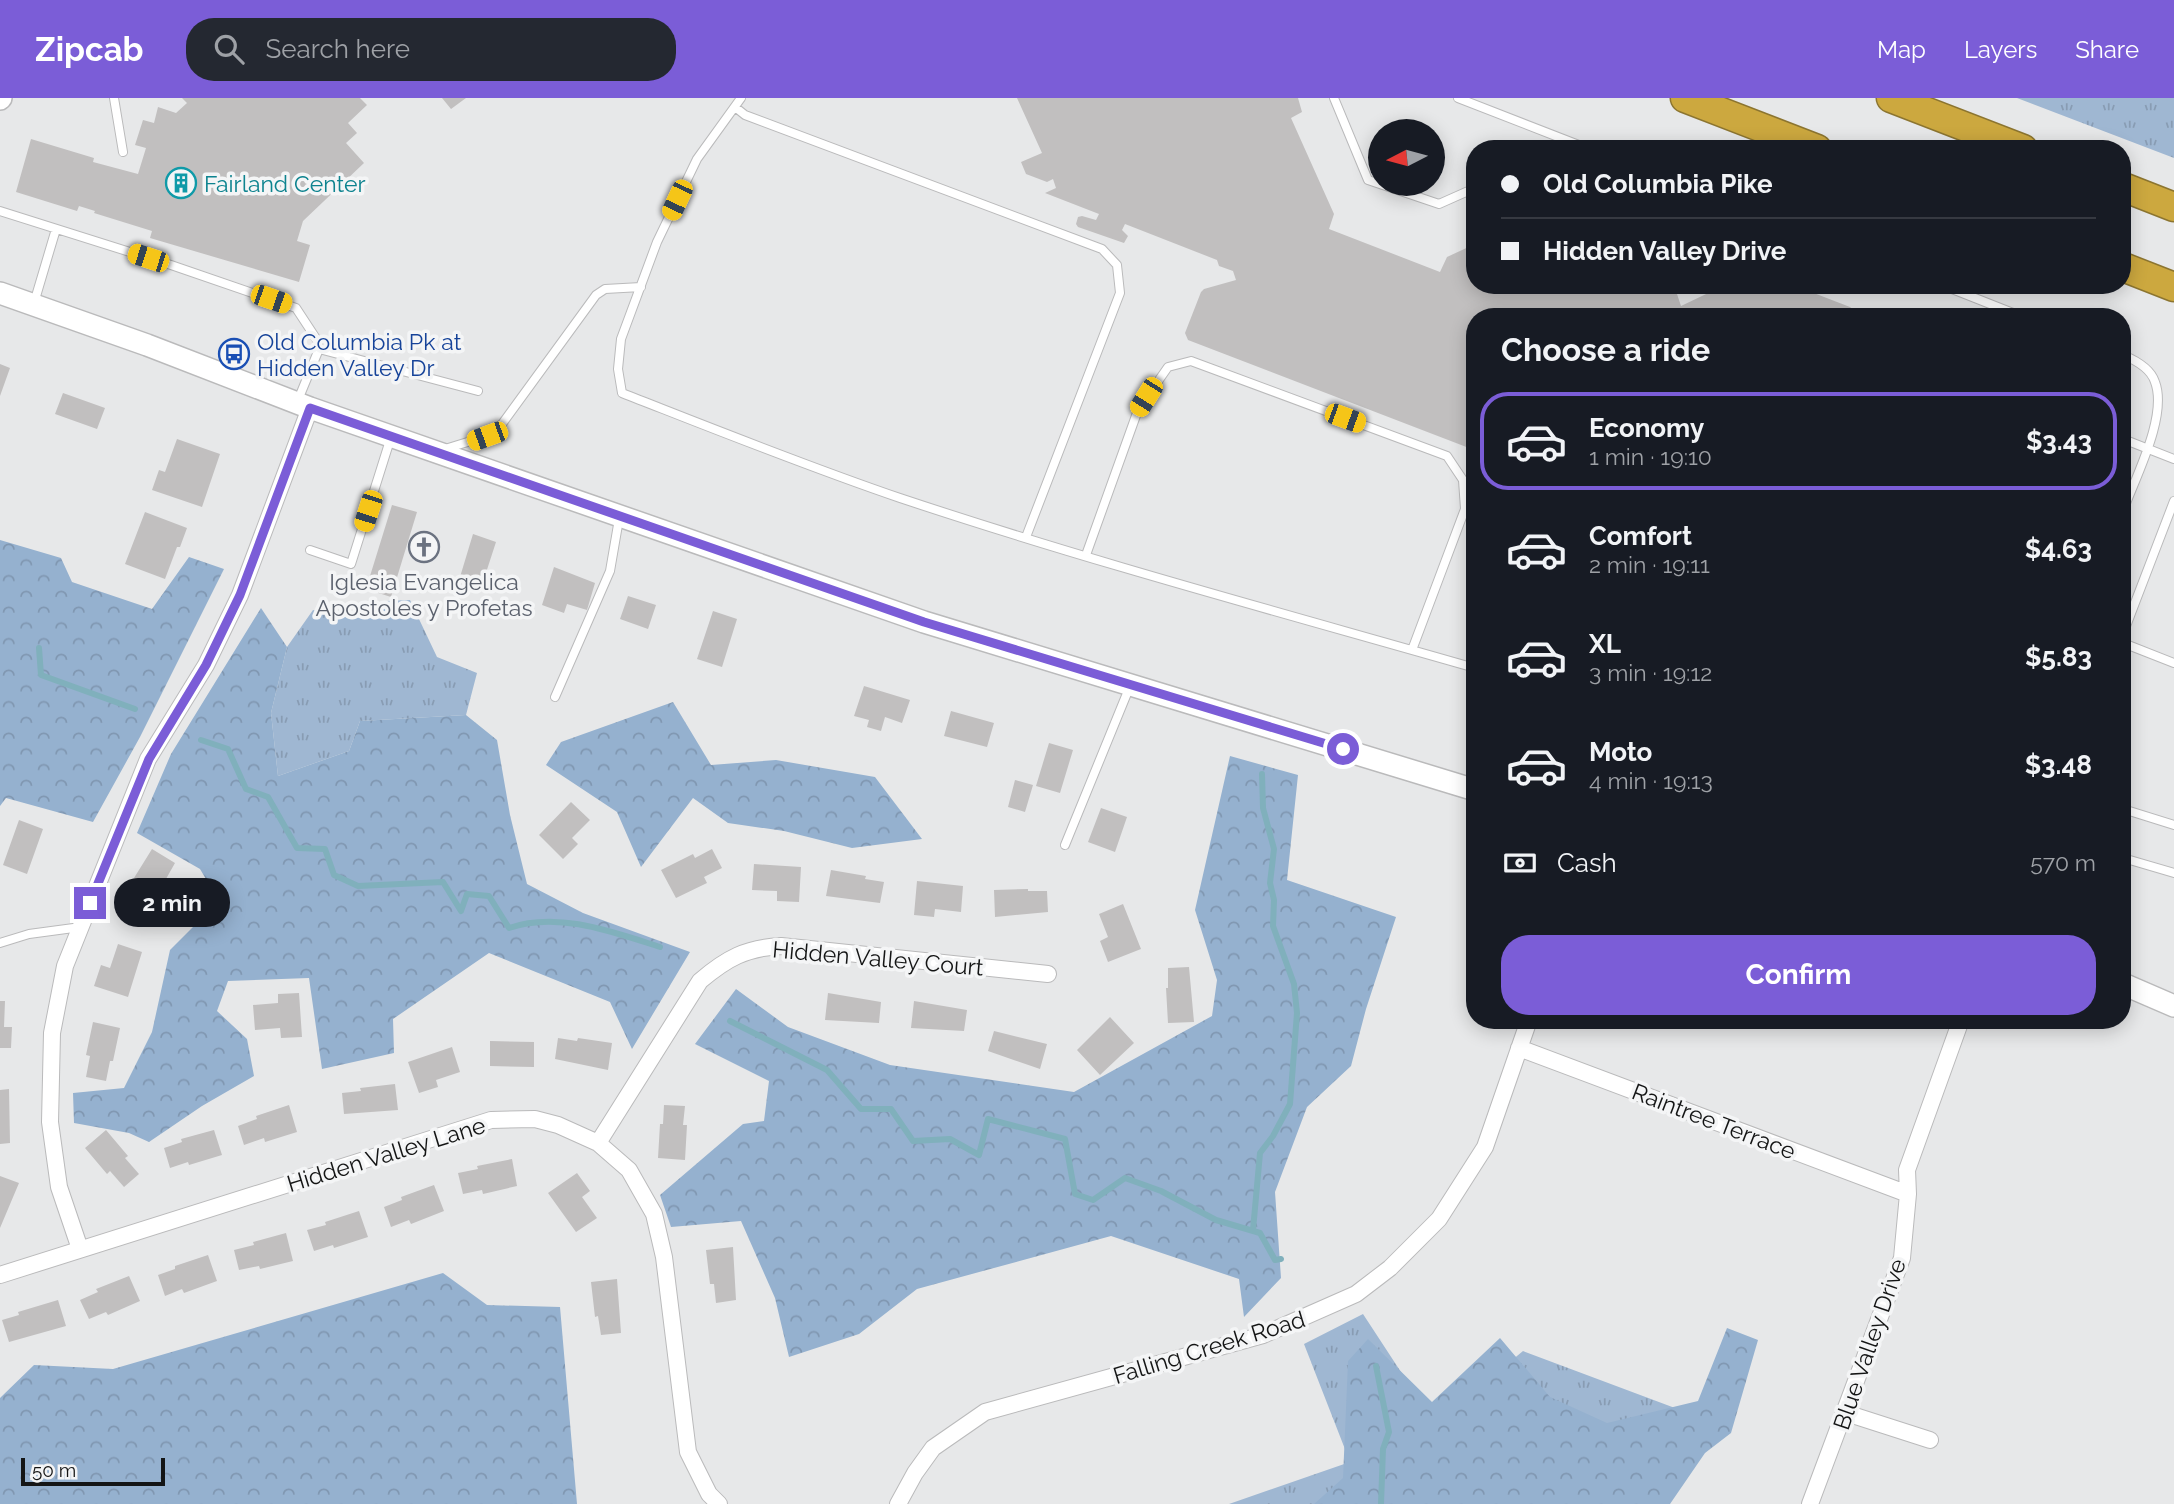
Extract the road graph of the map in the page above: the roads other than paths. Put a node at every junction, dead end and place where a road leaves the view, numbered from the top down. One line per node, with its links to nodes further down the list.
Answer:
1 (114, 98): 11 (lane)
2 (741, 98): 7 (lane)
3 (1334, 98): 13 (lane)
4 (1458, 98): 8 (lane)
5 (1685, 98): 9 (highway)
6 (1891, 98): 10 (highway)
7 (735, 107): 18 (lane); 36 (lane)
8 (1567, 140)
9 (1794, 140)
10 (2000, 140)
11 (124, 152)
12 (2131, 190): 14 (highway)
13 (1466, 192)
14 (2174, 206)
15 (0, 211): 16 (lane)
16 (56, 229): 22 (lane); 24 (lane)
17 (2131, 270): 19 (highway)
18 (641, 287): 31 (lane); 36 (lane)
19 (2174, 287)
20 (0, 293): 22 (main road)
21 (1965, 294): 23 (lane)
22 (34, 305): 27 (main road)
23 (2000, 308)
24 (319, 349): 26 (lane); 27 (lane)
25 (2131, 358): 30 (lane)
26 (478, 391)
27 (304, 406): 28 (main road); 52 (street)
28 (391, 437): 31 (main road); 37 (lane)
29 (2131, 442): 30 (lane)
30 (2147, 448): 32 (lane); 33 (lane)
31 (435, 452): 35 (main road)
32 (2174, 459)
33 (2131, 490)
34 (2174, 501): 39 (lane)
35 (620, 516): 44 (main road); 45 (lane)
36 (1026, 537): 38 (lane)
37 (310, 550)
38 (1086, 555): 41 (lane); 41 (lane)
39 (2131, 613)
40 (2131, 646): 42 (lane)
41 (1412, 650): 43 (lane)
42 (2174, 663)
43 (1466, 665)
44 (1130, 685): 46 (main road); 49 (lane)
45 (555, 697)
46 (1466, 787)
47 (2131, 812): 48 (lane)
48 (2174, 825)
49 (1065, 845)
50 (2131, 860): 51 (lane)
51 (2174, 873)
52 (81, 927): 53 (lane); 62 (street)
53 (0, 943)
54 (1048, 974): 60 (street, Hidden Valley Court)
55 (2131, 987): 56 (main road)
56 (2174, 1006)
57 (1526, 1029): 59 (street, Falling Creek Road)
58 (1958, 1029): 61 (street, Blue Valley Drive)
59 (1519, 1048): 61 (street, Raintree Terrace); 67 (street, Falling Creek Road)
60 (598, 1143): 62 (street, Hidden Valley Lane); 66 (street, Hidden Valley Lane)
61 (1908, 1194): 64 (street, Blue Valley Drive)
62 (80, 1249): 63 (street, Hidden Valley Lane)
63 (0, 1275)
64 (1846, 1413): 65 (street); 68 (street, Blue Valley Drive)
65 (1930, 1440)
66 (719, 1504)
67 (898, 1504)
68 (1811, 1504)

